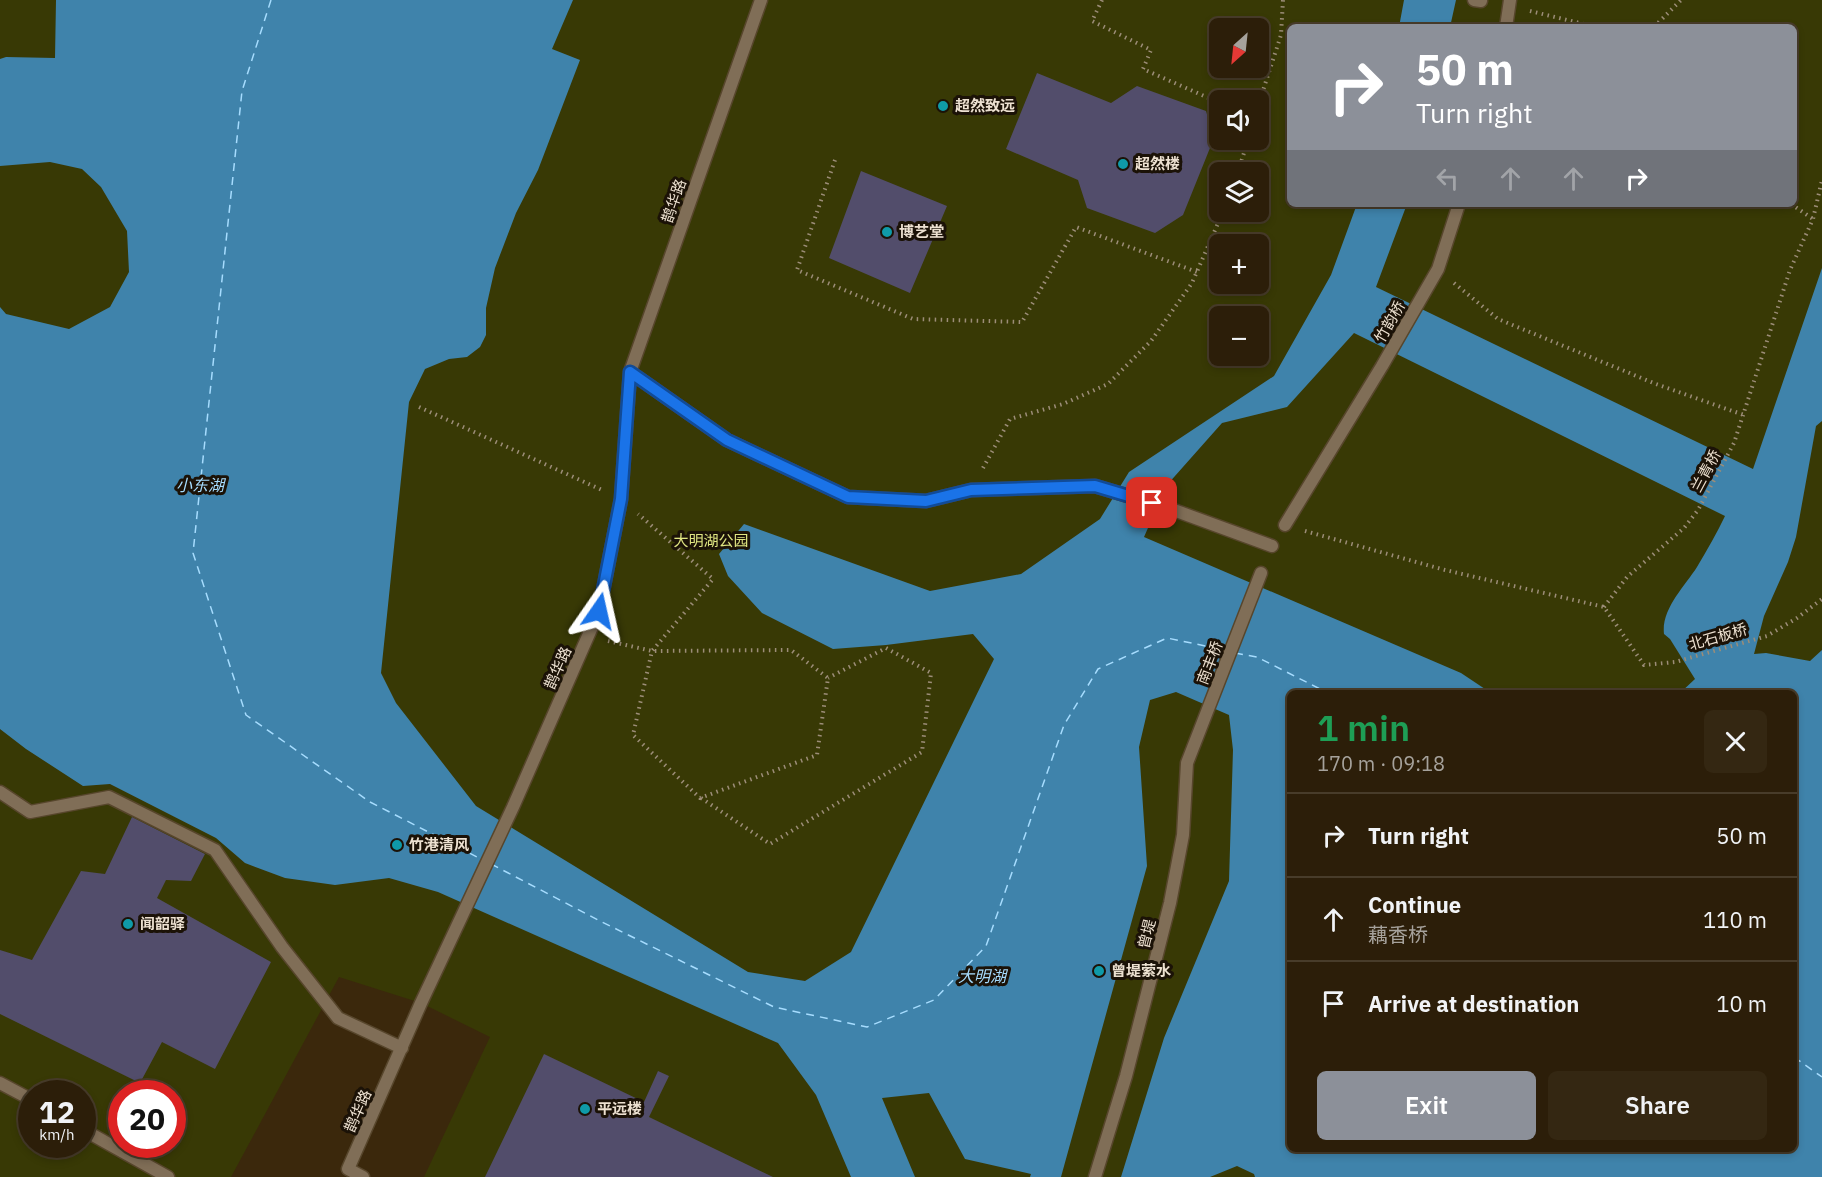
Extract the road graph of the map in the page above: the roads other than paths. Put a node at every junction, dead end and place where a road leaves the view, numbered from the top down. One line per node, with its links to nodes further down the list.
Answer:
1 (760, 0): 5 (lane, 鹊华路)
2 (1509, 4): 3 (lane)
3 (1506, 24)
4 (1458, 207): 6 (lane, 竹韵桥)
5 (630, 372): 7 (lane); 11 (lane, 鹊华路)
6 (1285, 525)
7 (1272, 546)
8 (1261, 573): 9 (lane, 南丰桥)
9 (1187, 764): 17 (lane, 曾堤)
10 (0, 792): 11 (lane)
11 (402, 1048): 16 (lane, 鹊华路)
12 (0, 1083): 13 (lane)
13 (18, 1093)
14 (96, 1137): 15 (lane)
15 (168, 1177)
16 (363, 1177)
17 (1095, 1177)

